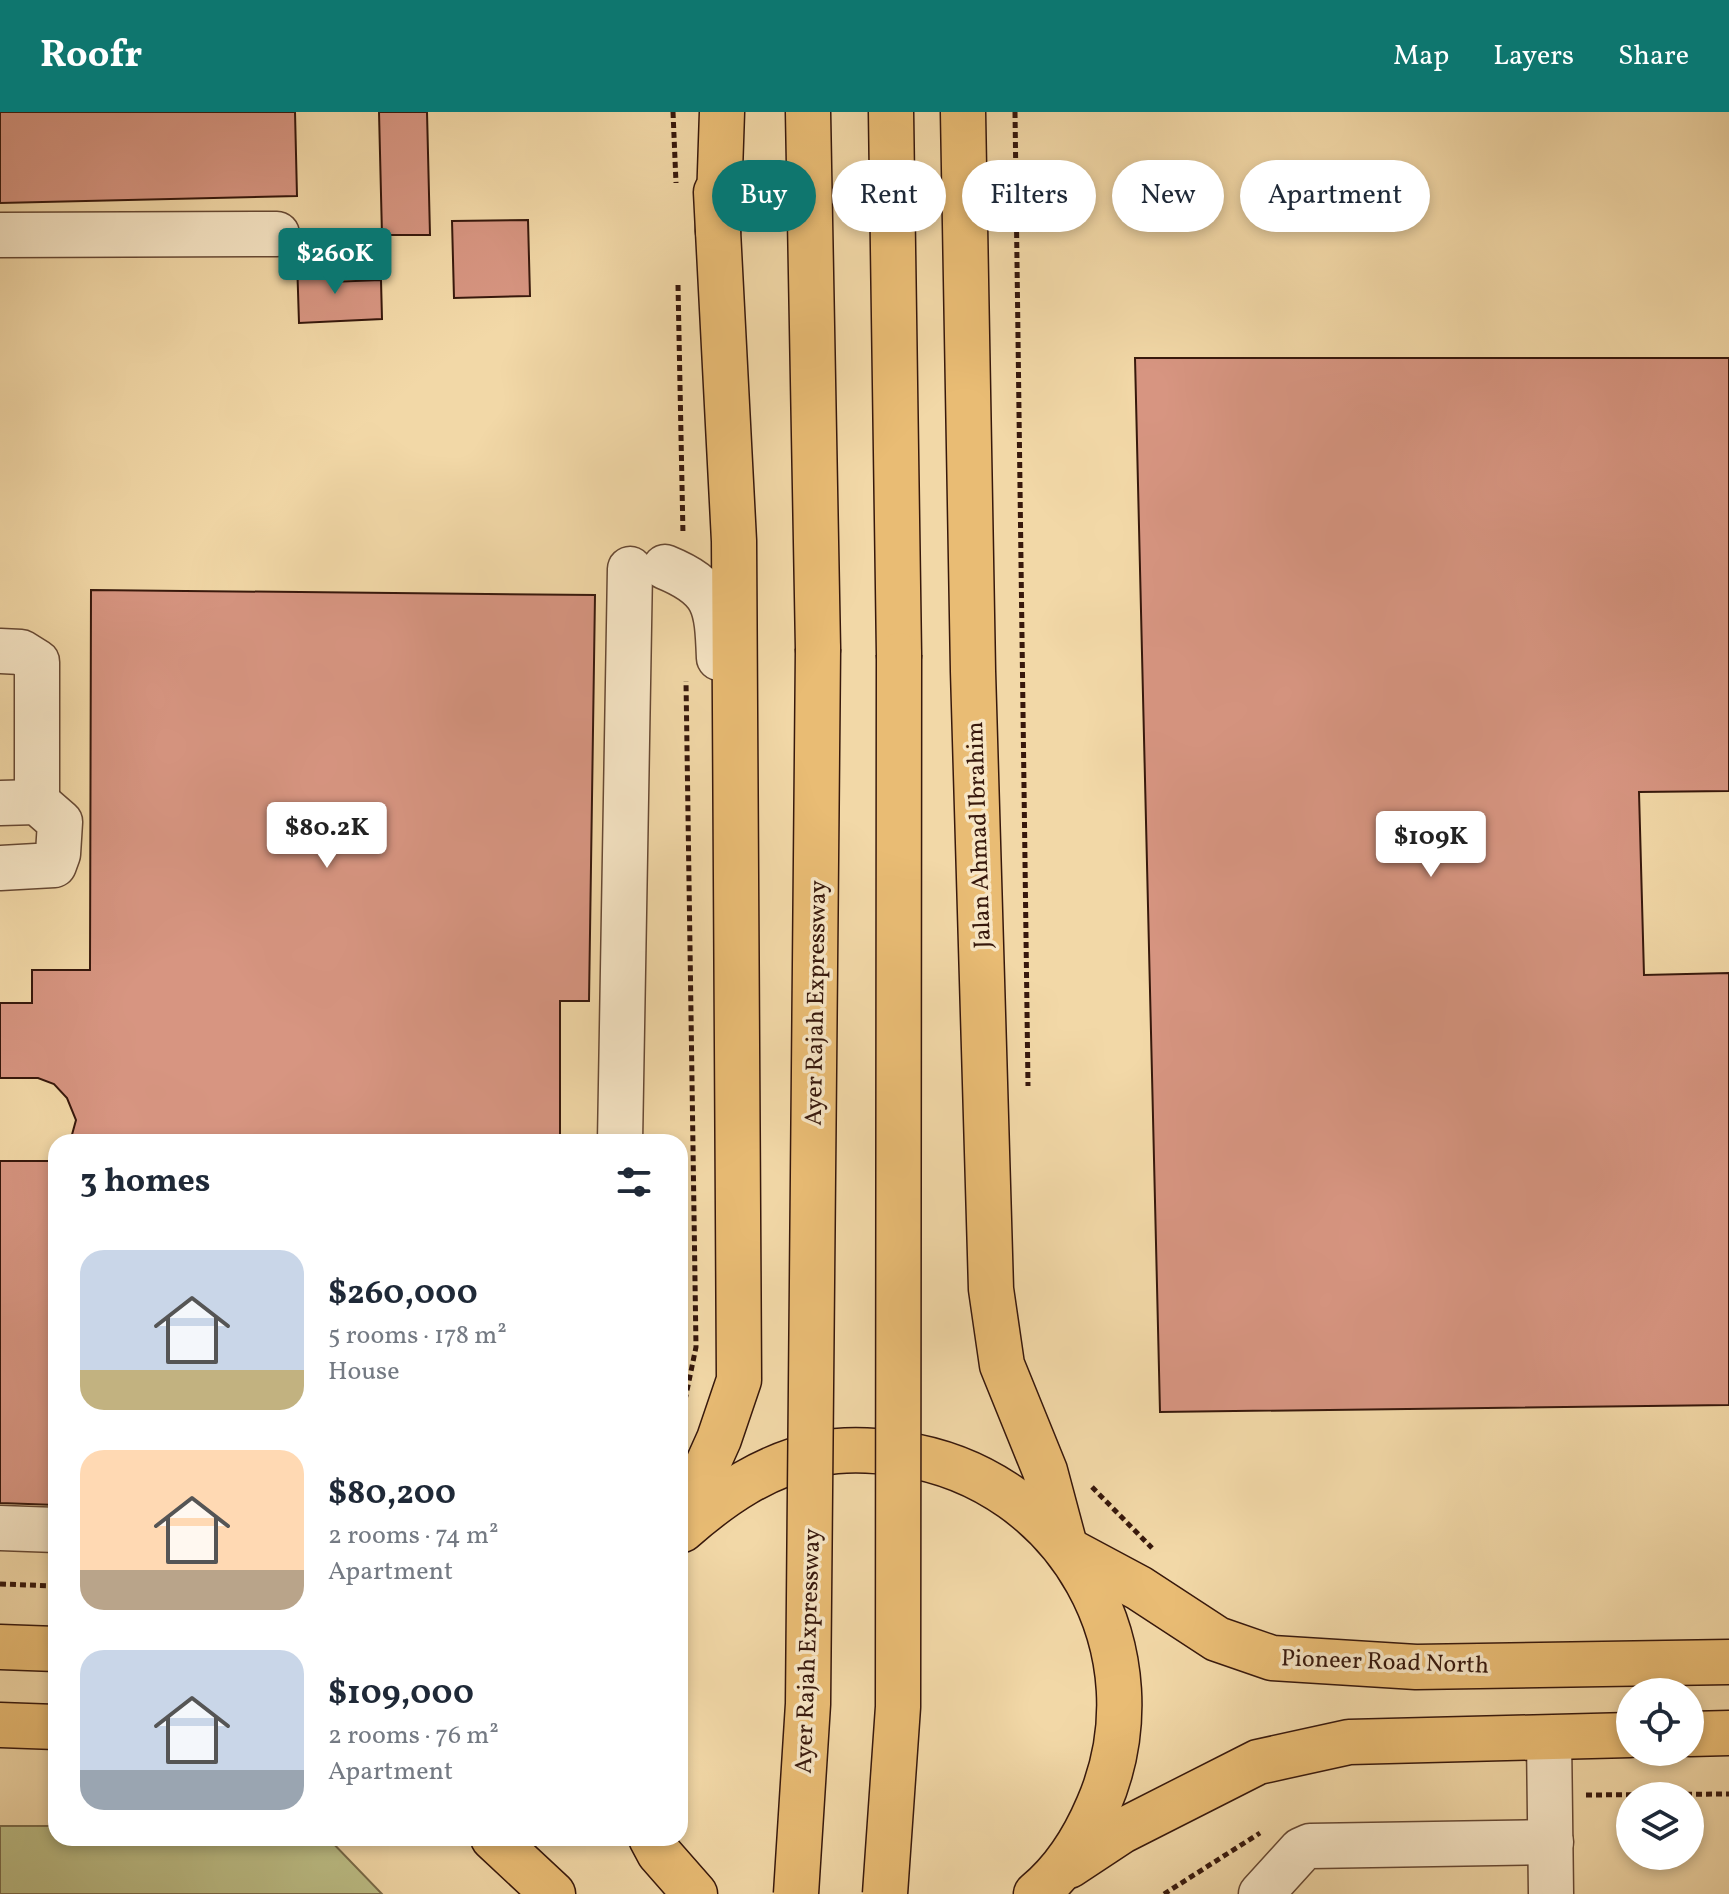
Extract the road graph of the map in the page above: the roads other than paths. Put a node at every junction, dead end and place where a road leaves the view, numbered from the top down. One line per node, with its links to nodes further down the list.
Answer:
1 (712, 112): 6 (main road)
2 (722, 112): 7 (main road)
3 (808, 112): 40 (main road, Ayer Rajah Expressway, bridge)
4 (891, 112): 41 (main road, bridge)
5 (963, 112): 22 (main road, Jalan Ahmad Ibrahim)
6 (714, 160)
7 (720, 160)
8 (718, 232): 11 (main road)
9 (277, 234): 10 (lane)
10 (0, 235)
11 (734, 541): 12 (lane); 14 (main road)
12 (646, 566): 14 (lane); 17 (lane)
13 (0, 651): 15 (lane)
14 (735, 703): 18 (main road)
15 (19, 802): 16 (lane)
16 (0, 868)
17 (620, 1134)
18 (688, 1510)
19 (688, 1522): 22 (main road)
20 (0, 1528): 21 (lane)
21 (48, 1530)
22 (1066, 1548): 25 (main road, Pioneer Road North); 36 (main road)
23 (0, 1647): 24 (main road)
24 (48, 1649)
25 (1729, 1662)
26 (0, 1725): 27 (main road)
27 (48, 1727)
28 (1729, 1733): 29 (main road)
29 (1704, 1734)
30 (1616, 1736): 31 (main road)
31 (1549, 1738): 32 (lane); 36 (main road)
32 (1551, 1842): 42 (lane); 43 (lane)
33 (502, 1846): 37 (main road)
34 (653, 1846): 38 (main road)
35 (654, 1846): 39 (main road)
36 (1043, 1888)
37 (553, 1894)
38 (679, 1894)
39 (695, 1894)
40 (796, 1894)
41 (885, 1894)
42 (1261, 1894)
43 (1551, 1894)

